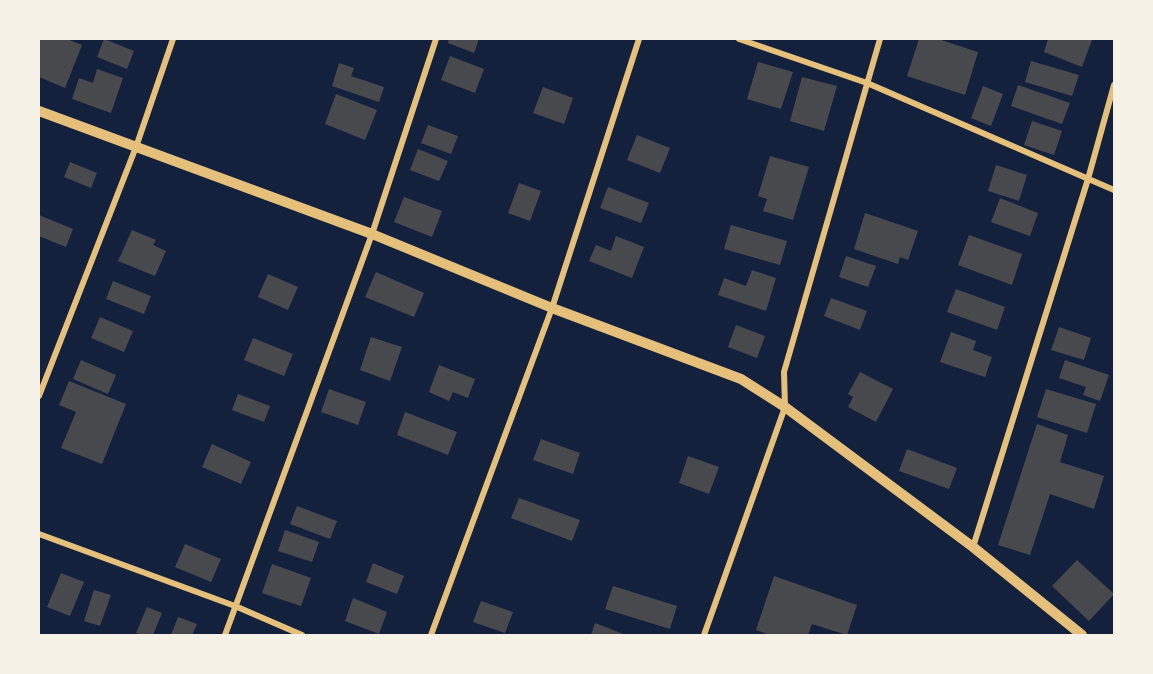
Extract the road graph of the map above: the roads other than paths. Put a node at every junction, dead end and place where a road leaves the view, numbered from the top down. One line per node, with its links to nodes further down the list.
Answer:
1 (173, 39): 9 (street)
2 (436, 39): 12 (street)
3 (639, 39): 13 (street)
4 (739, 39): 6 (street)
5 (880, 39): 6 (street)
6 (867, 83): 10 (street); 15 (street)
7 (1114, 85): 10 (street)
8 (39, 111): 9 (street)
9 (136, 147): 12 (street); 14 (street)
10 (1088, 178): 11 (street); 17 (street)
11 (1114, 190)
12 (372, 234): 13 (street); 18 (street)
13 (552, 308): 15 (street); 21 (street)
14 (39, 396)
15 (785, 407): 17 (street); 22 (street)
16 (39, 534): 18 (street)
17 (973, 547): 23 (street)
18 (236, 606): 19 (street); 20 (street)
19 (225, 635)
20 (302, 635)
21 (431, 635)
22 (704, 635)
23 (1082, 635)

